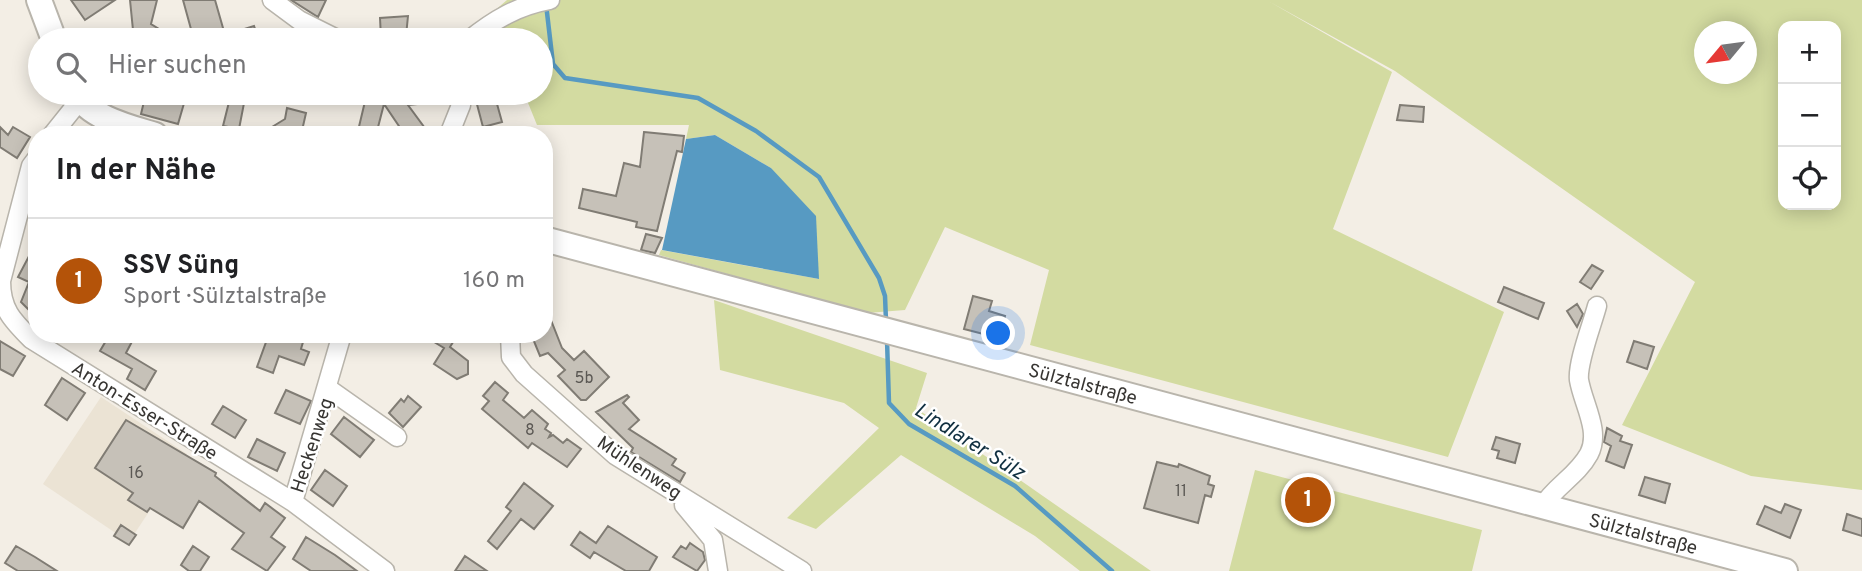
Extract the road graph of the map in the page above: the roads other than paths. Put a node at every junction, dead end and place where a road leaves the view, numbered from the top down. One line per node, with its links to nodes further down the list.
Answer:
1 (39, 0): 4 (main road)
2 (272, 0): 5 (street)
3 (550, 0): 6 (street)
4 (50, 28)
5 (315, 28)
6 (485, 28)
7 (72, 105): 10 (street)
8 (91, 105): 11 (main road)
9 (461, 105): 12 (street)
10 (58, 126)
11 (128, 126)
12 (453, 126)
13 (28, 181): 16 (street, Anton-Esser-Straße)
14 (553, 241): 25 (main road, Sülztalstraße)
15 (1597, 306): 25 (street)
16 (4, 317): 17 (street, Anton-Esser-Straße)
17 (28, 337)
18 (37, 343): 24 (street, Anton-Esser-Straße)
19 (340, 343): 21 (street, Heckenweg)
20 (510, 343): 23 (street, Mühlenweg)
21 (328, 389): 22 (street, Heckenweg); 24 (street, Heckenweg)
22 (397, 438)
23 (677, 493): 27 (street); 28 (street, Mühlenweg)
24 (293, 502): 26 (street, Anton-Esser-Straße)
25 (1542, 507): 29 (main road, Sülztalstraße)
26 (385, 571)
27 (718, 571)
28 (802, 571)
29 (1785, 571)

